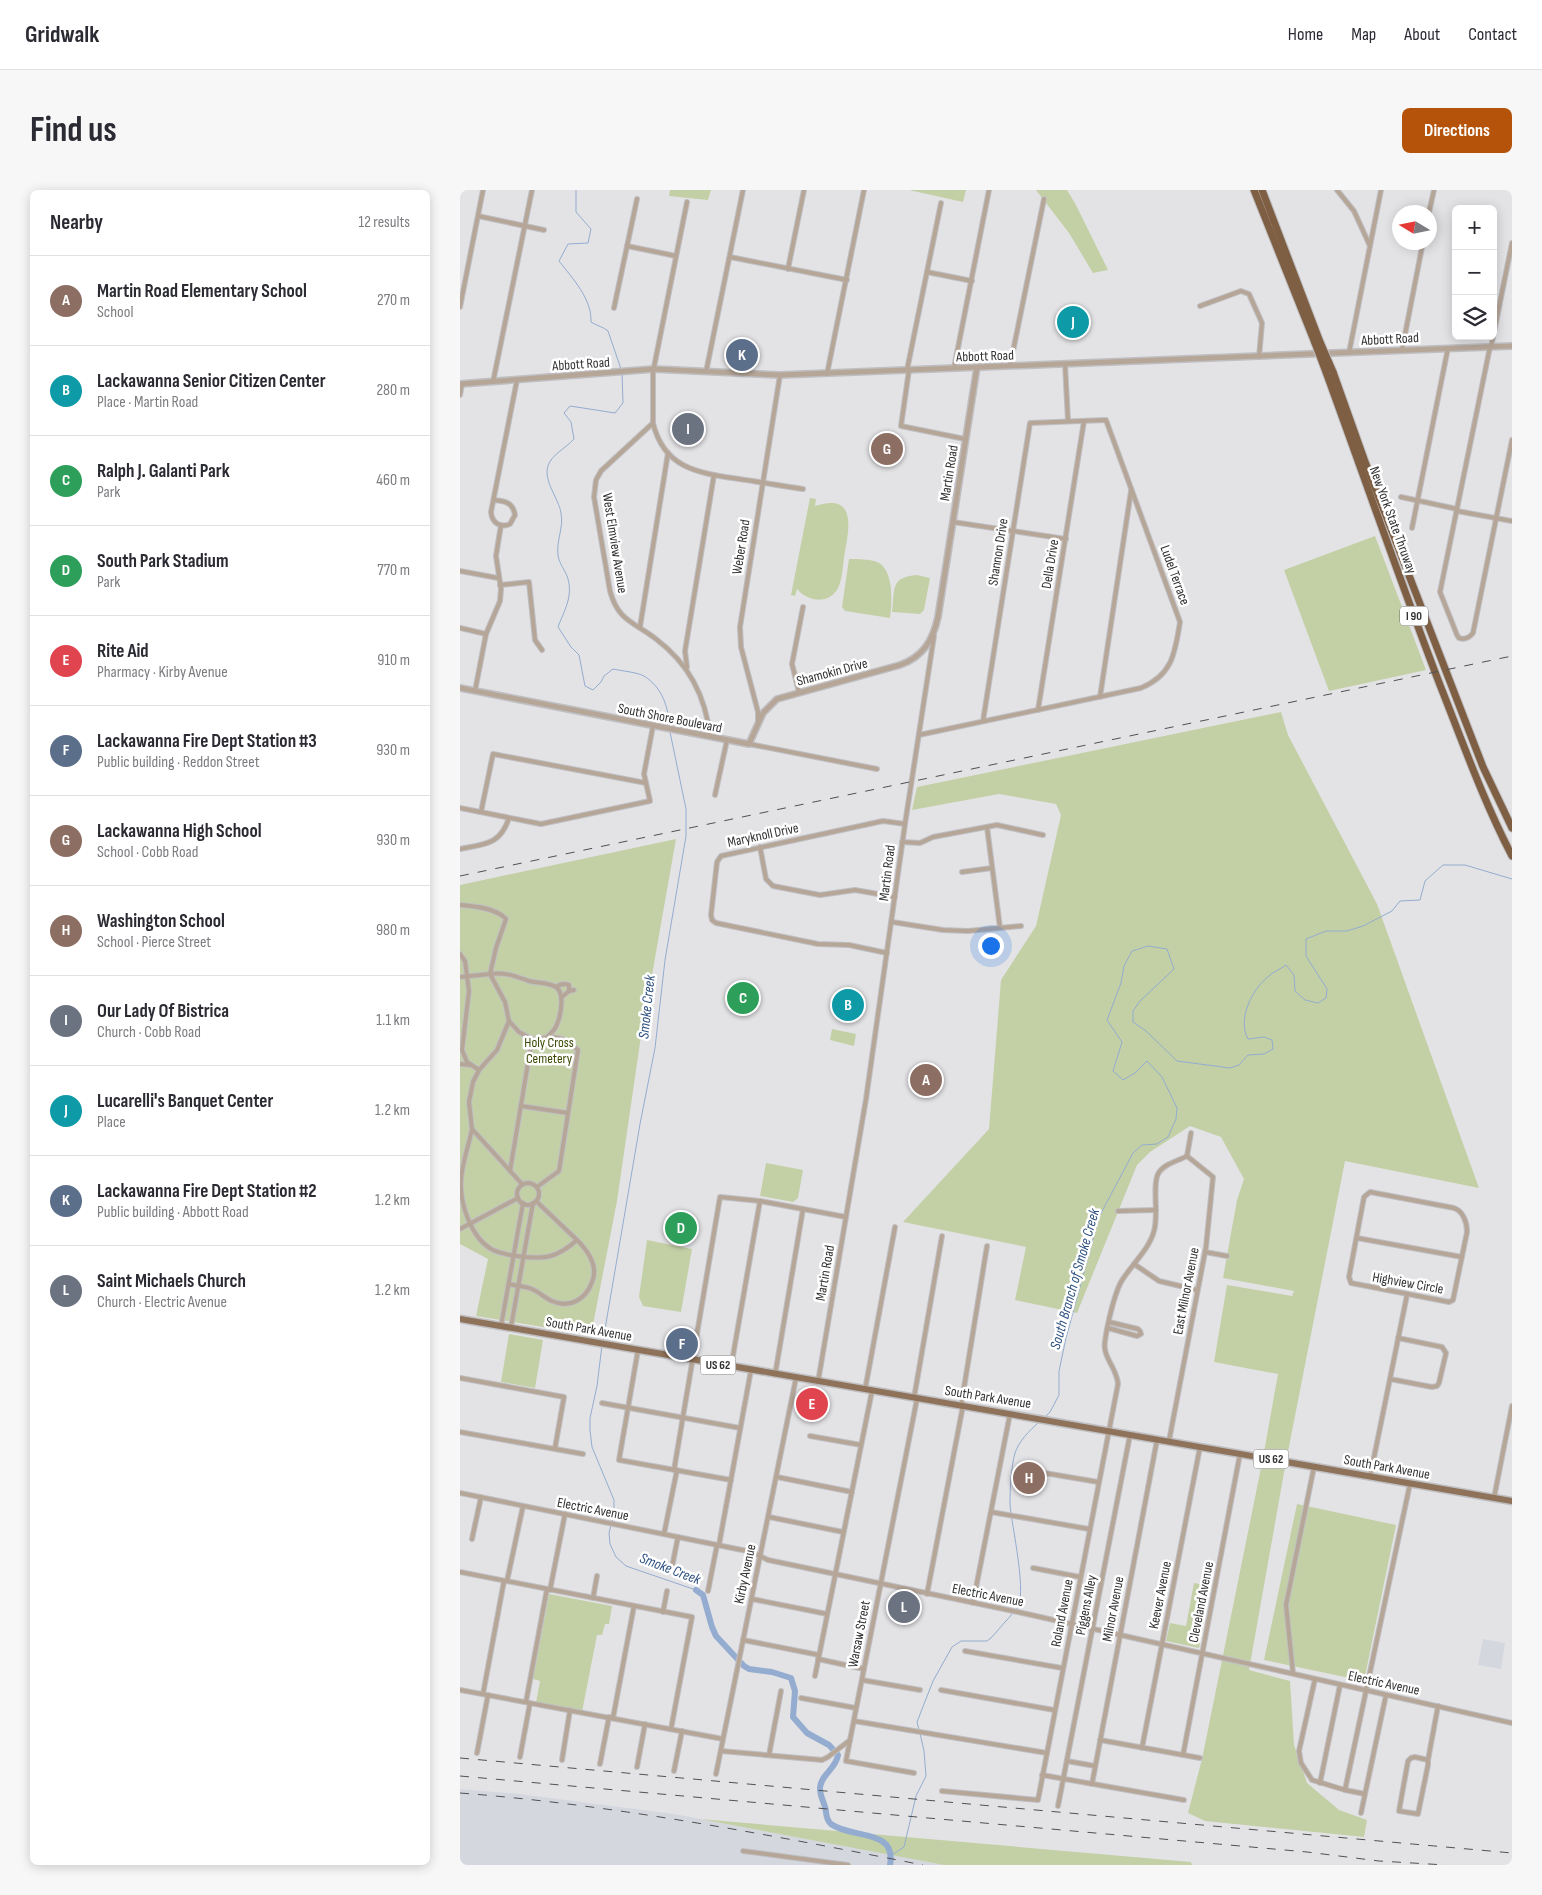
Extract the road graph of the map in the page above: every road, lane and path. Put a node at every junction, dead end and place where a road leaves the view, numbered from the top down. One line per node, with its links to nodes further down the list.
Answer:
1 (483, 190): 17 (street)
2 (532, 190): 18 (street)
3 (744, 190): 25 (street)
4 (804, 190): 26 (street)
5 (864, 190): 28 (street)
6 (990, 190): 29 (street)
7 (1254, 190): 33 (highway, New York State Thruway / I 90)
8 (1262, 190): 33 (highway, New York State Thruway / I 90)
9 (1337, 190): 22 (street)
10 (1381, 190): 22 (street)
11 (1434, 190): 16 (street)
12 (637, 199): 21 (street)
13 (1044, 199): 41 (street)
14 (687, 202): 24 (street)
15 (940, 203): 27 (street)
16 (1431, 205)
17 (478, 216): 18 (street); 31 (street)
18 (525, 226): 19 (street); 51 (street)
19 (544, 230)
20 (1512, 243): 35 (street)
21 (627, 246): 24 (street); 32 (street)
22 (1370, 246): 38 (street)
23 (1421, 250): 37 (street)
24 (676, 256): 44 (street)
25 (730, 257): 26 (street); 46 (street)
26 (788, 268): 28 (street)
27 (927, 272): 29 (street); 45 (street)
28 (846, 280): 48 (street)
29 (972, 281): 42 (street)
30 (1200, 306): 39 (street)
31 (460, 307)
32 (614, 308)
33 (1318, 342): 47 (highway, New York State Thruway / I 90, bridge)
34 (1512, 346): 35 (street, Abbott Road)
35 (1491, 347): 36 (street, Abbott Road); 67 (street)
36 (1448, 348): 37 (street, Abbott Road); 66 (street)
37 (1402, 350): 38 (street, Abbott Road)
38 (1349, 352): 39 (street, Abbott Road)
39 (1259, 357): 40 (street, Abbott Road)
40 (1066, 364): 41 (street, Abbott Road); 54 (street)
41 (1010, 366): 43 (street, Abbott Road)
42 (954, 368): 43 (street, Abbott Road); 45 (street, Abbott Road)
43 (977, 368): 57 (street, Martin Road)
44 (654, 369): 46 (street, Abbott Road); 50 (street, Abbott Road); 56 (street)
45 (908, 370): 48 (street, Abbott Road); 57 (street)
46 (706, 372): 49 (street, Abbott Road)
47 (1329, 372): 105 (highway, New York State Thruway / I 90); 110 (highway, New York State Thruway / I 90)
48 (827, 374): 49 (street, Abbott Road)
49 (780, 375): 61 (street, Weber Road)
50 (516, 380): 51 (street, Abbott Road); 65 (street)
51 (493, 382): 52 (street, Abbott Road)
52 (461, 384): 53 (street)
53 (460, 395)
54 (1068, 421): 55 (street, Ludel Terrace); 73 (street, Shannon Drive)
55 (1084, 421): 63 (street, Ludel Terrace); 74 (street, Della Drive)
56 (653, 423): 59 (street); 79 (street, West Elmview Avenue)
57 (966, 439): 70 (street, Martin Road)
58 (1512, 440): 68 (street)
59 (668, 453): 60 (street); 79 (street)
60 (714, 475): 61 (street); 84 (street)
61 (763, 482): 62 (street); 91 (street, Weber Road)
62 (803, 489)
63 (1132, 490): 88 (street); 88 (street, Ludel Terrace)
64 (1401, 497): 66 (street)
65 (494, 500): 71 (street); 71 (street)
66 (1418, 501): 67 (street); 72 (street)
67 (1457, 510): 68 (street); 68 (street)
68 (1496, 518): 69 (street)
69 (1512, 521)
70 (953, 522): 73 (street); 82 (street, Martin Road)
71 (501, 525): 76 (street)
72 (1412, 528)
73 (1013, 531): 74 (street); 90 (street, Shannon Drive)
74 (1066, 539): 89 (street, Della Drive)
75 (460, 571): 76 (street)
76 (498, 578): 77 (street)
77 (500, 585): 81 (street); 83 (street)
78 (804, 607): 87 (street)
79 (640, 627): 84 (street, West Elmview Avenue)
80 (460, 628): 81 (street)
81 (486, 634): 86 (street)
82 (934, 634): 87 (street, Shamokin Drive); 93 (street, Martin Road)
83 (542, 650)
84 (688, 672): 94 (street, West Elmview Avenue)
85 (460, 688): 86 (street, South Shore Boulevard)
86 (475, 691): 92 (street, South Shore Boulevard)
87 (799, 692): 91 (street, Shamokin Drive)
88 (1100, 697): 89 (street, Ludel Terrace)
89 (1038, 710): 90 (street, Ludel Terrace)
90 (983, 721): 93 (street, Ludel Terrace)
91 (758, 722): 96 (street, Shamokin Drive)
92 (653, 726): 94 (street, South Shore Boulevard); 98 (street)
93 (919, 735): 103 (street, Martin Road)
94 (710, 736): 95 (street, South Shore Boulevard)
95 (727, 740): 96 (street, South Shore Boulevard); 99 (street)
96 (749, 744): 97 (street, South Shore Boulevard)
97 (877, 769)
98 (646, 784): 101 (street); 102 (street)
99 (715, 795)
100 (460, 808): 101 (street)
101 (481, 812): 102 (street)
102 (509, 818): 109 (street)
103 (905, 824): 107 (street, Martin Road); 108 (street, Maryknoll Drive)
104 (987, 827): 106 (street); 107 (street); 111 (street)
105 (1512, 828)
106 (1043, 835)
107 (902, 842): 113 (street, Martin Road)
108 (760, 847): 113 (street); 118 (street, Maryknoll Drive)
109 (460, 849)
110 (1512, 856)
111 (992, 868): 112 (street); 117 (street)
112 (962, 872)
113 (895, 897): 115 (street, Martin Road)
114 (460, 905): 120 (street)
115 (892, 922): 117 (street); 118 (street, Martin Road)
116 (1021, 926): 117 (street)
117 (1000, 928)
118 (887, 952): 151 (street, Martin Road)
119 (460, 954): 121 (street)
120 (490, 974): 121 (street); 123 (street); 127 (street)
121 (468, 976): 122 (street); 133 (street)
122 (460, 977)
123 (556, 987): 125 (street); 126 (street)
124 (574, 990): 125 (street)
125 (569, 991): 126 (street)
126 (562, 997): 128 (street)
127 (509, 1021): 131 (street); 134 (street)
128 (557, 1025): 129 (street); 130 (street)
129 (548, 1036): 130 (street); 131 (street)
130 (561, 1037): 136 (street)
131 (532, 1039): 135 (street)
132 (460, 1064): 133 (street)
133 (471, 1065): 134 (street)
134 (479, 1070): 137 (street)
135 (521, 1106): 136 (street); 140 (street)
136 (568, 1114): 143 (street)
137 (472, 1129): 140 (street); 141 (street)
138 (1191, 1133): 139 (street)
139 (1187, 1156): 149 (street, Roland Avenue); 159 (street, East Milnor Avenue)
140 (510, 1171): 142 (street)
141 (461, 1177): 152 (street)
142 (522, 1184): 143 (street); 144 (street)
143 (537, 1187): 146 (street)
144 (518, 1198): 147 (street); 152 (street)
145 (760, 1201): 148 (street); 176 (street); 177 (street)
146 (535, 1202): 147 (street); 157 (street); 162 (street)
147 (523, 1203): 160 (street)
148 (803, 1209): 151 (street); 179 (street)
149 (1156, 1210): 150 (street); 164 (street, Roland Avenue)
150 (1118, 1211)
151 (846, 1217): 183 (street, Martin Road)
152 (469, 1223): 154 (street); 160 (street)
153 (895, 1228): 184 (street)
154 (460, 1229)
155 (942, 1236): 185 (street, Warsaw Street)
156 (1357, 1238): 163 (street); 163 (street, Highview Circle); 168 (street, Highview Circle)
157 (577, 1240): 162 (street); 166 (street)
158 (988, 1246): 187 (street)
159 (1205, 1252): 161 (street); 167 (street, East Milnor Avenue)
160 (514, 1255): 162 (street); 165 (street)
161 (1227, 1256)
162 (523, 1257): 166 (street)
163 (1462, 1257): 168 (street, Highview Circle)
164 (1134, 1264): 167 (street); 170 (street, Roland Avenue)
165 (508, 1284): 166 (street); 171 (street)
166 (518, 1286): 172 (street)
167 (1197, 1290): 198 (street, East Milnor Avenue)
168 (1407, 1295): 174 (street)
169 (460, 1319): 171 (main road, South Park Avenue / US 62)
170 (1109, 1322): 173 (street, Roland Avenue); 173 (street)
171 (501, 1326): 172 (main road, South Park Avenue / US 62)
172 (511, 1327): 175 (main road, South Park Avenue / US 62)
173 (1108, 1328): 193 (street, Roland Avenue)
174 (1398, 1338): 182 (street); 182 (street)
175 (638, 1350): 176 (main road, South Park Avenue / US 62); 189 (street)
176 (693, 1360): 177 (main road, South Park Avenue / US 62); 191 (street)
177 (731, 1367): 178 (main road, South Park Avenue / US 62)
178 (751, 1370): 179 (main road, South Park Avenue / US 62); 192 (street)
179 (775, 1374): 181 (main road, South Park Avenue / US 62)
180 (460, 1378): 201 (street)
181 (796, 1378): 183 (main road, South Park Avenue / US 62); 207 (street, Kirby Avenue)
182 (1390, 1379): 208 (street)
183 (818, 1382): 184 (main road, South Park Avenue / US 62)
184 (868, 1391): 185 (main road, South Park Avenue / US 62); 199 (street)
185 (916, 1398): 187 (main road, South Park Avenue / US 62); 235 (street, Warsaw Street)
186 (602, 1403): 189 (street)
187 (962, 1406): 190 (main road, South Park Avenue / US 62); 239 (street)
188 (1512, 1406): 215 (street)
189 (628, 1408): 191 (street); 206 (street)
190 (1010, 1414): 193 (main road, South Park Avenue / US 62); 218 (street)
191 (683, 1418): 192 (street); 206 (street)
192 (740, 1428): 209 (street)
193 (1109, 1431): 195 (main road, South Park Avenue / US 62); 210 (street, Roland Avenue)
194 (460, 1432): 201 (street)
195 (1130, 1435): 197 (main road, South Park Avenue / US 62); 247 (street, Piggens Alley)
196 (810, 1436): 199 (street)
197 (1157, 1439): 198 (main road, South Park Avenue / US 62); 248 (street, Milnor Avenue)
198 (1168, 1441): 200 (main road, South Park Avenue / US 62)
199 (861, 1445): 212 (street)
200 (1200, 1446): 203 (main road, South Park Avenue / US 62); 250 (street, Keever Avenue)
201 (555, 1448): 202 (street)
202 (583, 1454)
203 (1240, 1454): 204 (main road, South Park Avenue / US 62); 252 (street, Cleveland Avenue)
204 (1314, 1467): 208 (main road, South Park Avenue / US 62); 256 (street)
205 (1021, 1469): 210 (street)
206 (675, 1470): 209 (street); 223 (street)
207 (777, 1477): 212 (street); 220 (street, Kirby Avenue)
208 (1370, 1477): 211 (main road, South Park Avenue / US 62)
209 (731, 1480): 226 (street)
210 (1098, 1482): 221 (street, Roland Avenue)
211 (1410, 1484): 215 (main road, South Park Avenue / US 62); 264 (street)
212 (852, 1492): 222 (street)
213 (460, 1493): 214 (street, Electric Avenue)
214 (481, 1497): 217 (street, Electric Avenue); 225 (street)
215 (1494, 1498): 216 (main road, South Park Avenue / US 62)
216 (1512, 1501)
217 (523, 1506): 219 (street, Electric Avenue); 234 (street)
218 (991, 1512): 221 (street); 242 (street)
219 (566, 1514): 223 (street, Electric Avenue); 236 (street)
220 (769, 1517): 222 (street); 227 (street, Kirby Avenue)
221 (1089, 1529): 233 (street, Roland Avenue)
222 (843, 1532): 231 (street)
223 (664, 1534): 224 (street, Electric Avenue)
224 (678, 1537): 226 (street, Electric Avenue); 230 (street)
225 (472, 1539)
226 (718, 1545): 227 (street, Electric Avenue); 238 (street)
227 (761, 1556): 231 (street, Electric Avenue); 241 (street, Kirby Avenue)
228 (1033, 1568): 233 (street)
229 (460, 1572): 234 (street)
230 (670, 1572)
231 (835, 1573): 235 (street, Electric Avenue); 245 (street)
232 (597, 1576): 240 (street)
233 (1080, 1577): 246 (street, Roland Avenue)
234 (506, 1581): 236 (street); 266 (street)
235 (880, 1584): 239 (street, Electric Avenue); 255 (street, Warsaw Street)
236 (549, 1589): 240 (street); 269 (street)
237 (667, 1591): 244 (street)
238 (708, 1591)
239 (927, 1594): 242 (street, Electric Avenue)
240 (593, 1598): 243 (street)
241 (752, 1599): 245 (street); 249 (street, Kirby Avenue)
242 (974, 1603): 246 (street, Electric Avenue)
243 (634, 1606): 244 (street); 274 (street)
244 (663, 1612): 278 (street)
245 (827, 1614): 253 (street)
246 (1071, 1624): 247 (street, Electric Avenue); 254 (street, Roland Avenue)
247 (1093, 1629): 248 (street, Electric Avenue); 293 (street, Piggens Alley)
248 (1120, 1635): 250 (street, Electric Avenue); 282 (street, Milnor Avenue)
249 (743, 1640): 253 (street); 280 (street, Kirby Avenue)
250 (1162, 1644): 252 (street, Electric Avenue); 283 (street, Keever Avenue)
251 (965, 1651): 254 (street)
252 (1202, 1654): 256 (street, Electric Avenue); 288 (street, Cleveland Avenue)
253 (819, 1657): 255 (street); 257 (street)
254 (1062, 1668): 273 (street, Roland Avenue)
255 (864, 1669): 259 (street, Warsaw Street)
256 (1293, 1673): 258 (street, Electric Avenue)
257 (815, 1676)
258 (1315, 1679): 260 (street, Electric Avenue); 302 (street)
259 (862, 1680): 262 (street); 271 (street, Warsaw Street)
260 (1340, 1685): 264 (street, Electric Avenue); 302 (street)
261 (460, 1690): 266 (street)
262 (920, 1690)
263 (941, 1690): 273 (street)
264 (1365, 1690): 267 (street, Electric Avenue); 305 (street)
265 (782, 1691): 287 (street)
266 (486, 1695): 269 (street); 286 (street)
267 (1386, 1695): 270 (street, Electric Avenue); 306 (street)
268 (801, 1698): 271 (street)
269 (528, 1703): 272 (street); 289 (street)
270 (1438, 1706): 276 (street, Electric Avenue); 292 (street)
271 (856, 1708): 275 (street, Warsaw Street)
272 (570, 1710): 274 (street); 291 (street)
273 (1054, 1710): 285 (street, Roland Avenue)
274 (611, 1718): 277 (street); 294 (street)
275 (854, 1721): 281 (street, Warsaw Street); 285 (street)
276 (1512, 1723)
277 (645, 1724): 278 (street); 296 (street)
278 (671, 1729): 279 (street)
279 (682, 1731): 280 (street); 297 (street)
280 (723, 1739): 284 (street, Kirby Avenue)
281 (850, 1740): 287 (street); 298 (street, Warsaw Street)
282 (1100, 1740): 283 (street); 295 (street, Milnor Avenue)
283 (1142, 1748): 288 (street)
284 (720, 1751): 287 (street); 299 (street, Kirby Avenue)
285 (1047, 1752): 300 (street, Roland Avenue)
286 (477, 1753)
287 (769, 1754)
288 (1183, 1755): 290 (street)
289 (520, 1757)
290 (1200, 1758)
291 (562, 1760)
292 (1428, 1760): 292 (street)
293 (1067, 1761): 295 (street); 301 (street, Piggens Alley)
294 (600, 1764)
295 (1095, 1766): 303 (street, Milnor Avenue)
296 (637, 1767)
297 (674, 1770)
298 (914, 1772)
299 (716, 1774)
300 (1042, 1775): 301 (street); 304 (street, Roland Avenue)
301 (1064, 1779): 303 (street); 308 (street, Piggens Alley)
302 (1320, 1783): 305 (street)
303 (1092, 1784): 307 (street)
304 (942, 1790)
305 (1345, 1790): 306 (street)
306 (1365, 1794): 309 (street)
307 (1184, 1800)
308 (1058, 1806)
309 (1361, 1813)
310 (743, 1852): 311 (street)
311 (848, 1865)

